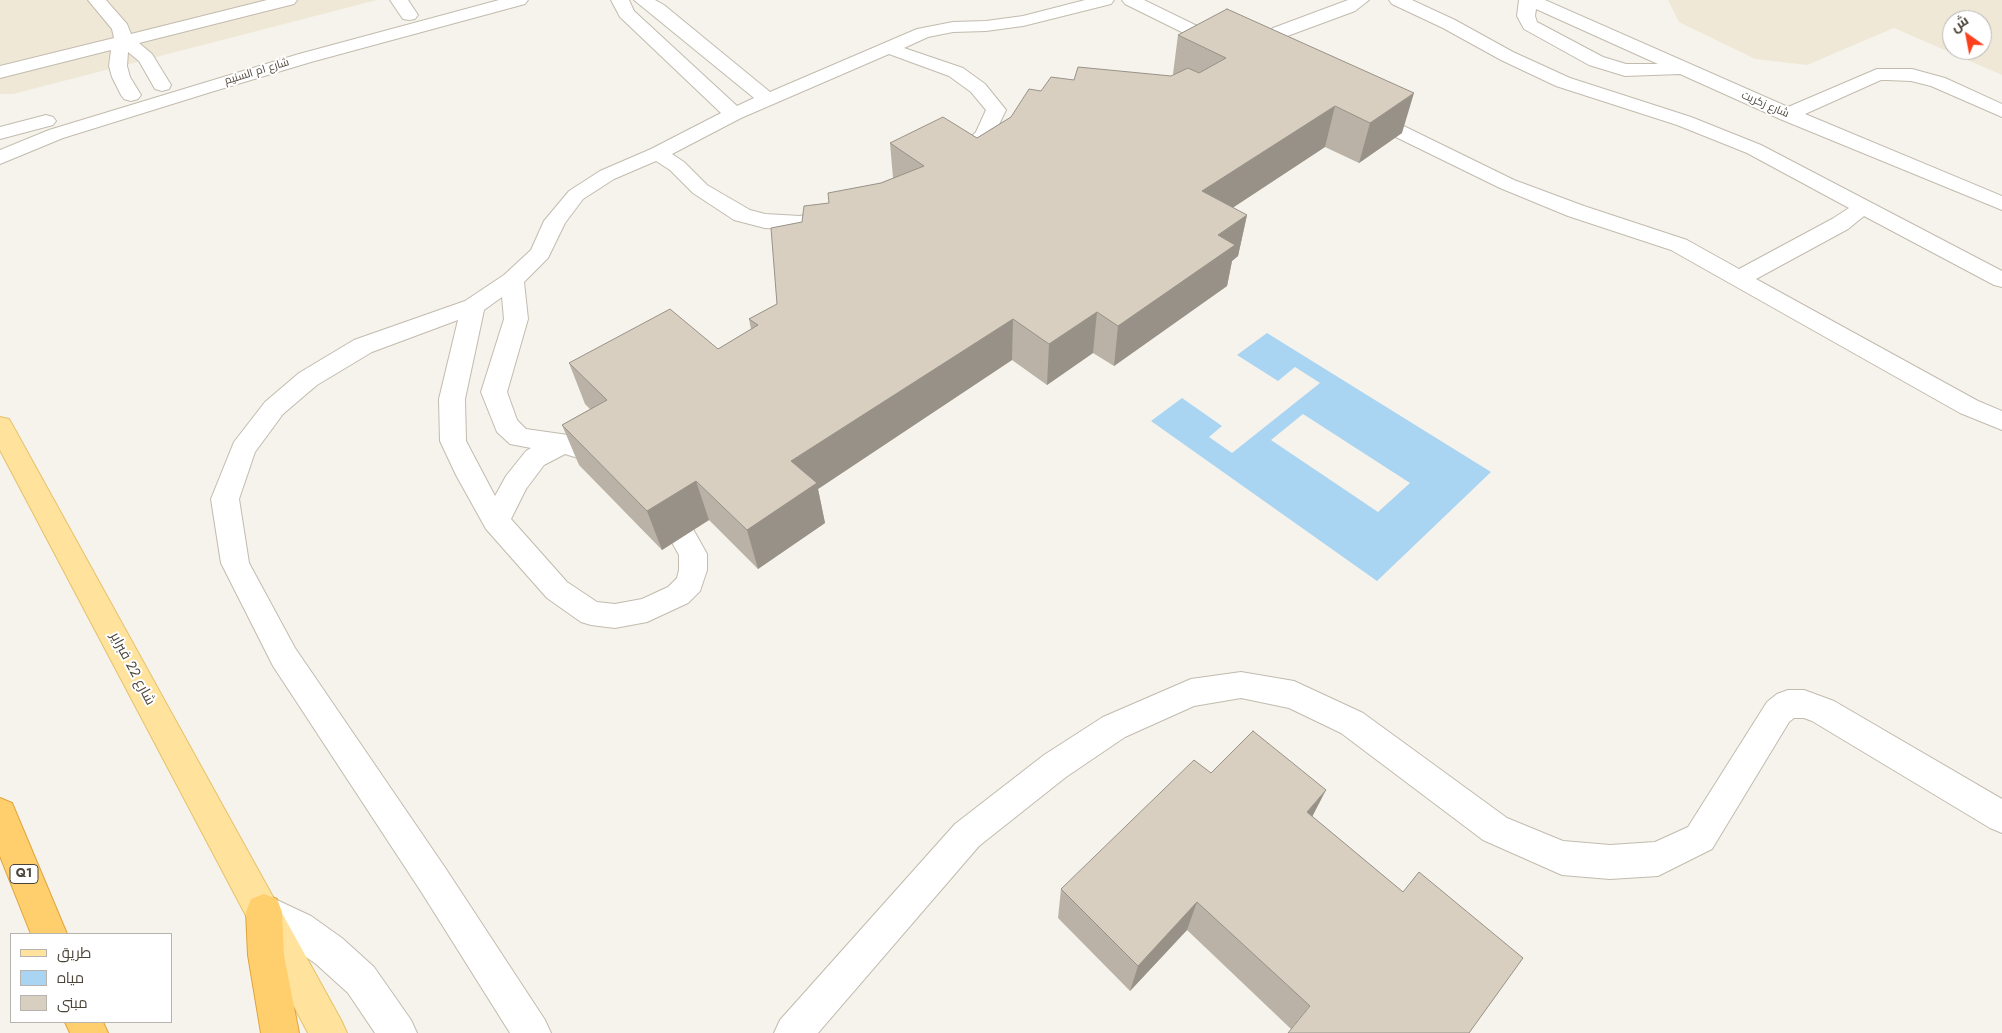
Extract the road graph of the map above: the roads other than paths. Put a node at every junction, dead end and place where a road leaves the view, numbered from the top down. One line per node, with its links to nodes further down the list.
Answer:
1 (97, 0): 14 (street)
2 (288, 0): 14 (street)
3 (466, 0): 13 (street, شارع ام السنيم)
4 (519, 0): 29 (street, شارع ام السنيم)
5 (620, 0): 25 (street)
6 (643, 0): 22 (street)
7 (1105, 0): 15 (street)
8 (1131, 0): 16 (street)
9 (1360, 0): 17 (street)
10 (1398, 0): 33 (street)
11 (1528, 0): 18 (street)
12 (1531, 0): 18 (street, شارع زكريت)
13 (404, 8): 20 (street, شارع ام السنيم)
14 (123, 41): 19 (street); 20 (street); 21 (street)
15 (888, 48): 22 (street); 30 (street)
16 (1239, 53)
17 (1266, 66)
18 (1683, 70): 26 (street, شارع زكريت)
19 (0, 72)
20 (162, 85): 21 (street, شارع ام السنيم)
21 (131, 95): 27 (street, شارع ام السنيم)
22 (768, 100): 25 (street)
23 (1346, 105): 34 (street)
24 (2002, 111): 26 (street)
25 (734, 114): 28 (street)
26 (1787, 114): 31 (street, شارع زكريت)
27 (0, 133)
28 (658, 153): 32 (street); 35 (street)
29 (0, 158)
30 (953, 162)
31 (2002, 204)
32 (855, 206)
33 (1863, 207): 34 (street); 36 (street)
34 (1738, 278): 38 (street)
35 (512, 280): 37 (street); 40 (street)
36 (2002, 280)
37 (473, 306): 42 (street); 51 (street)
38 (2002, 421)
39 (0, 426): 46 (main road, شارع 22 فبراير)
40 (562, 444): 41 (street); 42 (street)
41 (598, 454)
42 (496, 521): 43 (street)
43 (683, 536)
44 (0, 814): 47 (highway, Q1)
45 (2002, 817): 52 (street)
46 (264, 912): 48 (highway); 49 (main road, شارع 22 فبراير); 50 (street)
47 (49, 933)
48 (280, 1033)
49 (328, 1033)
50 (398, 1033)
51 (532, 1033)
52 (793, 1033)

